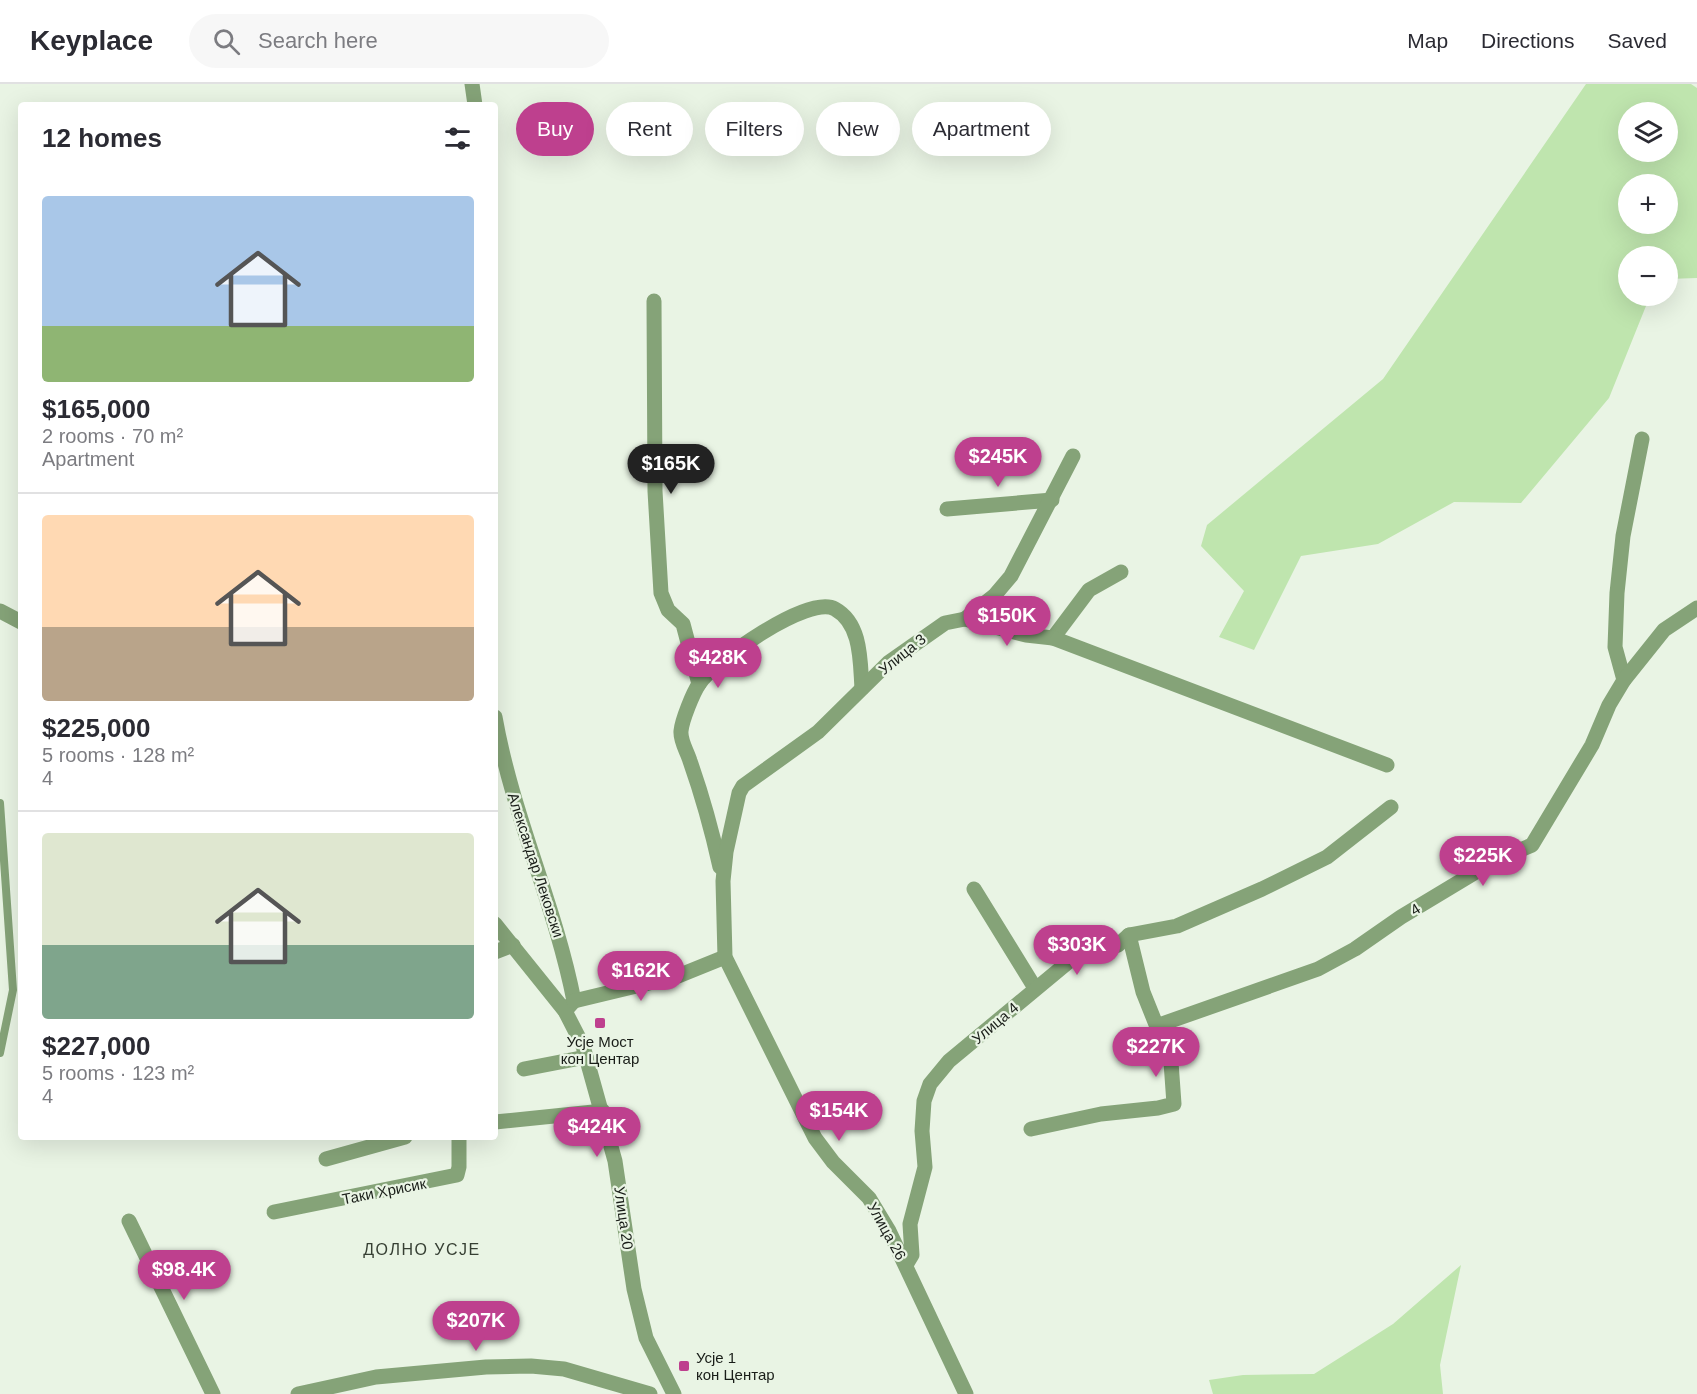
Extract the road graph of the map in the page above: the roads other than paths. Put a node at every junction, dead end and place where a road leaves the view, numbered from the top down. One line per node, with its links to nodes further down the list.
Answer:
1 (472, 84): 2 (street)
2 (475, 102)
3 (654, 301): 15 (street)
4 (1642, 439): 14 (street)
5 (1073, 456): 6 (street)
6 (1052, 500): 7 (street); 11 (street)
7 (947, 509)
8 (1121, 572): 13 (street)
9 (1697, 608): 14 (street, 4)
10 (0, 611): 12 (street)
11 (965, 619): 13 (street); 16 (street, Улица 3)
12 (18, 620)
13 (1053, 638): 18 (street)
14 (1624, 680): 30 (street, 4)
15 (699, 684): 16 (street); 21 (street)
16 (862, 688): 21 (street, Улица 3)
17 (498, 730): 29 (street, Александар Лековски)
18 (1387, 765)
19 (0, 803): 31 (lane)
20 (1390, 807): 24 (street, Улица 4)
21 (723, 881): 27 (street, Улица 26)
22 (974, 889): 28 (street)
23 (498, 928): 25 (street, Улица 20)
24 (1129, 935): 28 (street, Улица 4); 30 (street)
25 (513, 945): 26 (street); 29 (street, Улица 20)
26 (498, 951)
27 (725, 957): 29 (street); 42 (street, Улица 26)
28 (1035, 988): 42 (street, Улица 4)
29 (570, 1006): 32 (street, Улица 20)
30 (1159, 1024): 36 (street)
31 (0, 1053)
32 (586, 1057): 33 (street); 34 (street, Улица 20)
33 (524, 1069)
34 (603, 1111): 35 (street); 46 (street, Улица 20)
35 (498, 1122)
36 (1030, 1130)
37 (394, 1140): 39 (street)
38 (459, 1140): 40 (street, Таки Хрисик)
39 (326, 1159)
40 (274, 1212)
41 (129, 1221): 43 (street)
42 (906, 1265): 47 (street, Улица 26)
43 (213, 1394)
44 (298, 1394): 45 (street)
45 (650, 1394)
46 (674, 1394)
47 (966, 1394)

